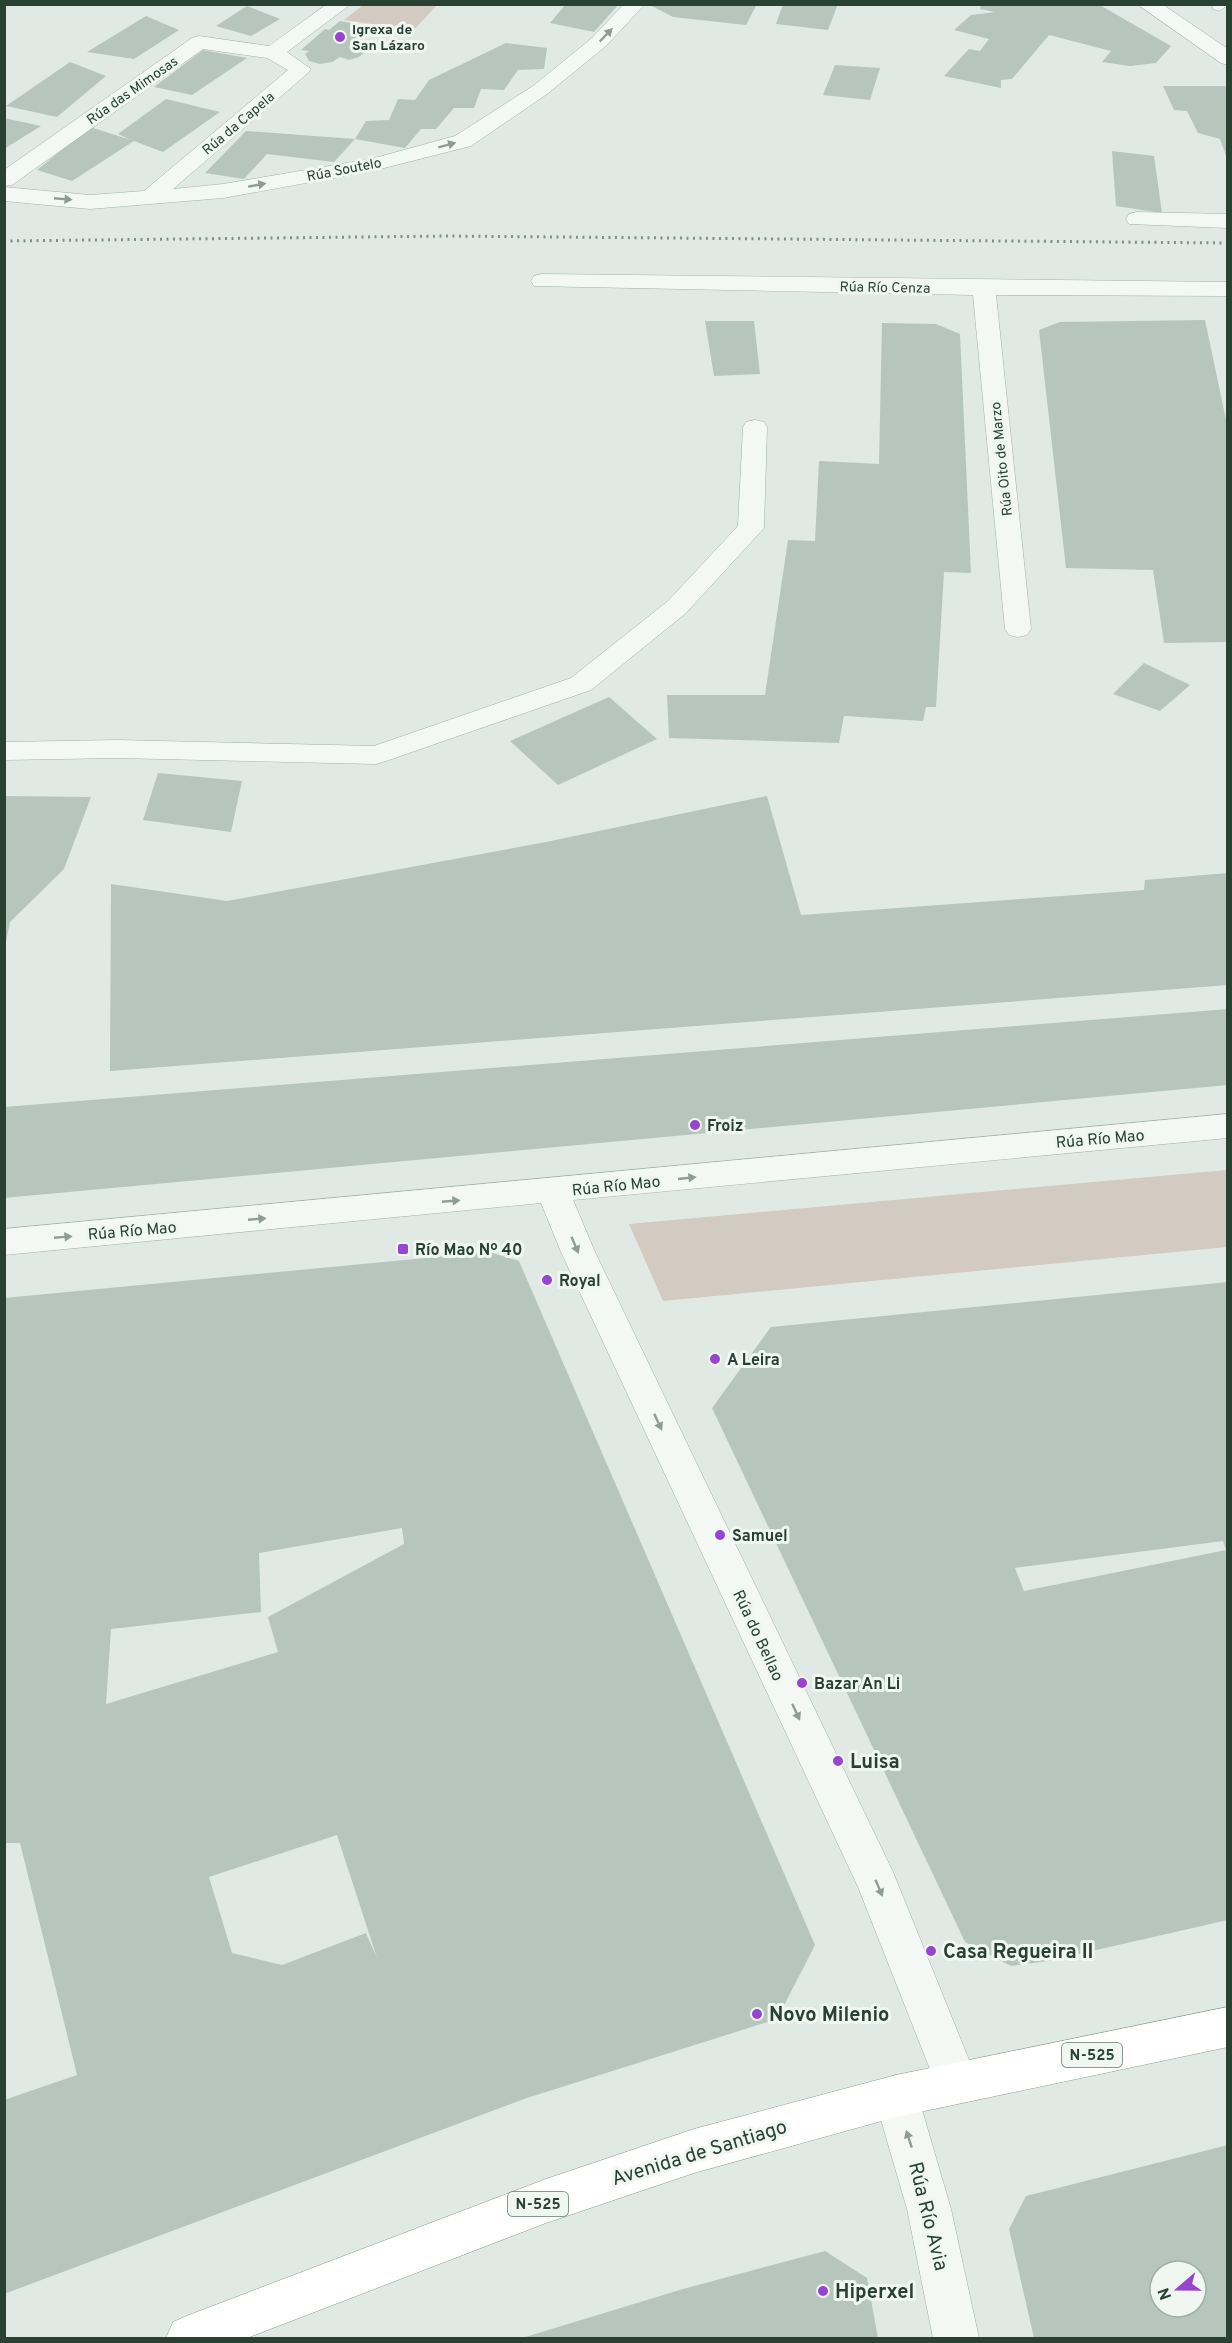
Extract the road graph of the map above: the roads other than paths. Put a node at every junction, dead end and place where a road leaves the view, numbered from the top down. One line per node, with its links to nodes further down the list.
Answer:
1 (341, 4): 4 (street)
2 (635, 4): 8 (street, Rúa Soutelo, one-way to 2)
3 (1147, 4): 5 (street)
4 (273, 53): 6 (street, Rúa das Mimosas); 8 (street, Rúa da Capela)
5 (1227, 59)
6 (4, 180)
7 (4, 194): 8 (street, Rúa Soutelo, one-way to 8)
8 (150, 197)
9 (1137, 219): 10 (street)
10 (1227, 221)
11 (542, 281): 12 (street, Rúa Río Cenza)
12 (984, 288): 13 (street, Rúa Río Cenza); 15 (street, Rúa Oito de Marzo)
13 (1227, 289)
14 (755, 428): 16 (street)
15 (1018, 629)
16 (4, 751)
17 (1227, 1126): 18 (street, Rúa Río Mao, one-way to 17)
18 (552, 1191): 19 (street, Rúa Río Mao, one-way to 18); 21 (street, Rúa do Bellao, one-way to 21)
19 (4, 1242)
20 (1227, 2027): 21 (highway, Avenida de Santiago / N-525)
21 (956, 2082): 22 (highway, Avenida de Santiago / N-525)
22 (896, 2096): 23 (highway, Avenida de Santiago / N-525); 24 (street, Rúa Río Avia, one-way to 22)
23 (189, 2338)
24 (956, 2338)

